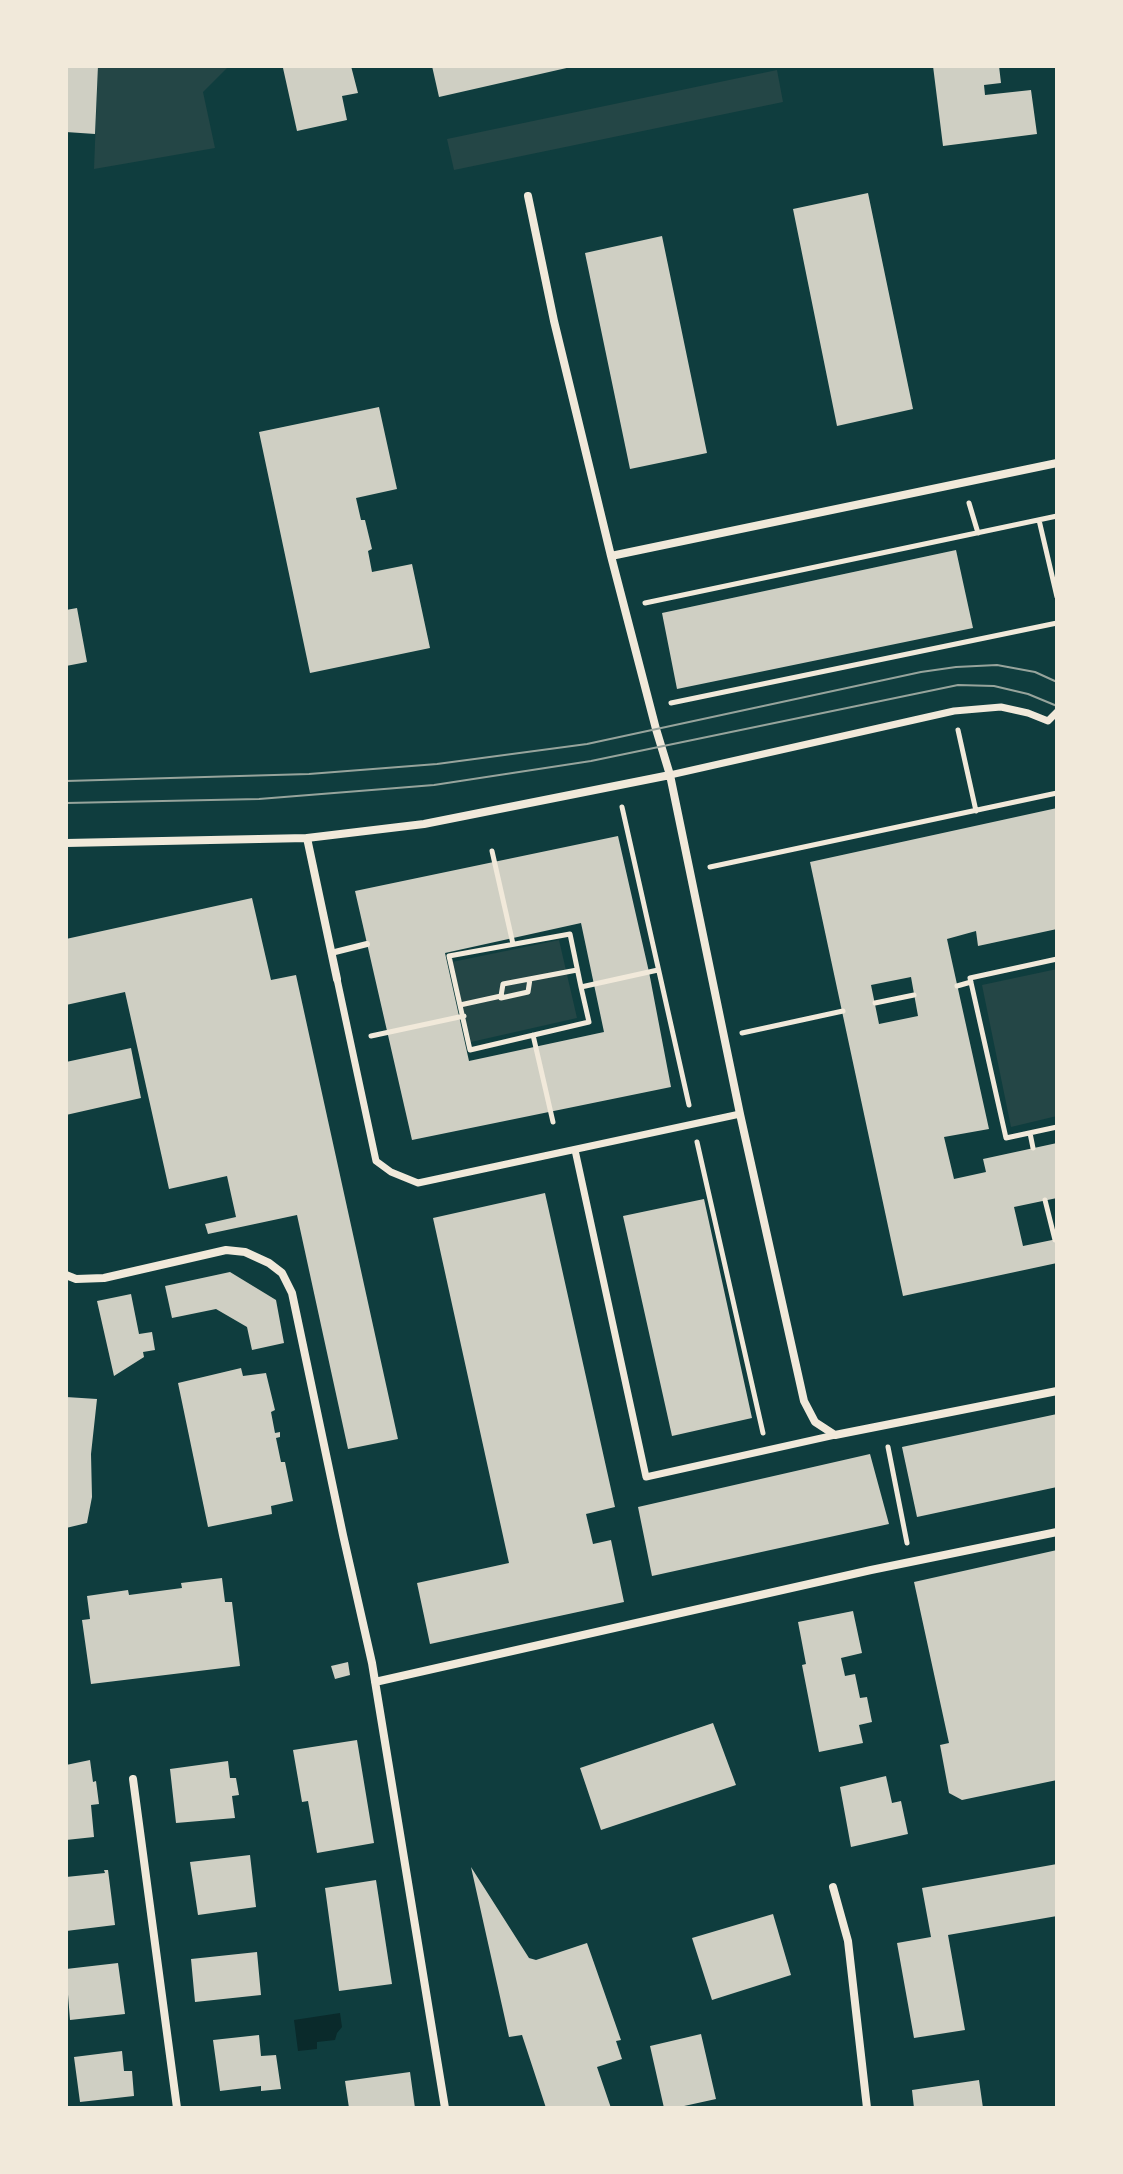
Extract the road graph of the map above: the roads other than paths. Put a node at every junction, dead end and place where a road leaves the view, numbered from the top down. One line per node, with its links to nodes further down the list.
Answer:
1 (528, 196): 3 (street)
2 (1057, 463): 3 (street)
3 (611, 556): 5 (street)
4 (1057, 712): 5 (street)
5 (670, 775): 6 (street); 11 (street)
6 (307, 838): 7 (street); 9 (street)
7 (66, 843)
8 (367, 944): 9 (lane)
9 (331, 953): 10 (street)
10 (337, 979): 12 (street)
11 (740, 1114): 12 (street); 15 (street)
12 (575, 1150): 15 (street)
13 (66, 1275): 17 (street)
14 (1057, 1391): 15 (street)
15 (835, 1435)
16 (1057, 1532): 17 (street)
17 (375, 1682): 21 (street)
18 (133, 1779): 20 (street)
19 (833, 1887): 22 (street)
20 (177, 2108)
21 (445, 2108)
22 (867, 2108)

